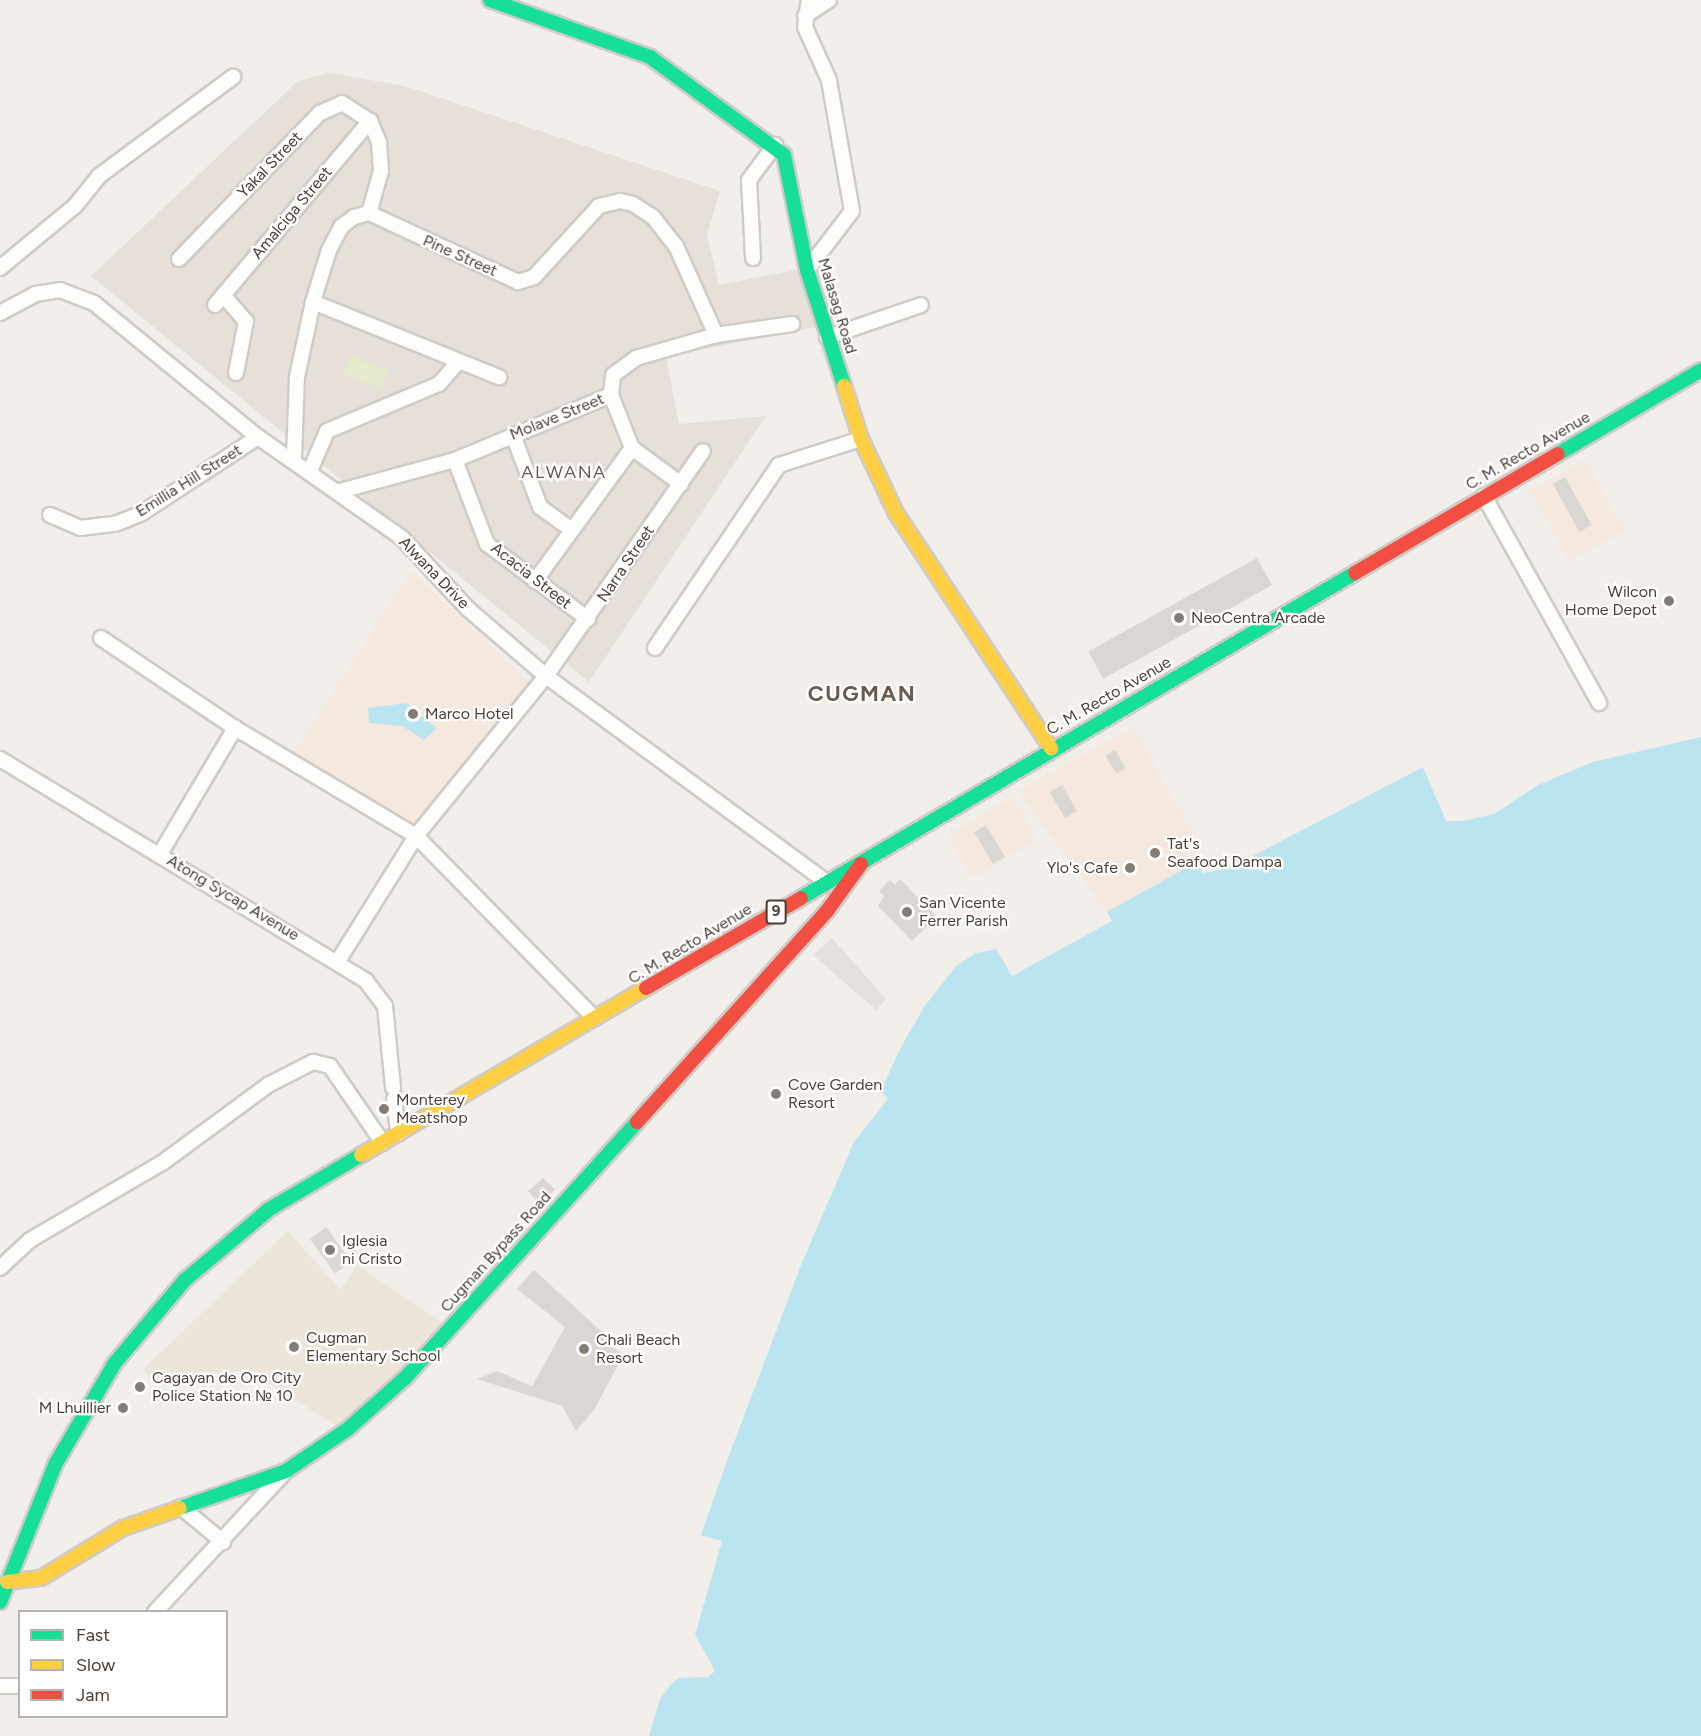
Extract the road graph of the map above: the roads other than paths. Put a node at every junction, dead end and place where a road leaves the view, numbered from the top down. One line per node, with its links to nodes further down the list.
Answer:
1 (490, 0): 7 (main road, Malasag Road)
2 (809, 0): 4 (street)
3 (829, 0): 4 (street)
4 (805, 16): 12 (street)
5 (233, 77): 11 (street)
6 (370, 121): 8 (street); 10 (street, Yakal Street); 21 (street, Amalciga Street)
7 (775, 146): 9 (street); 12 (main road, Malasag Road)
8 (369, 213): 13 (street); 17 (street, Pine Street)
9 (753, 258)
10 (179, 259)
11 (0, 268)
12 (807, 270): 18 (main road, Malasag Road)
13 (314, 302): 19 (street); 29 (street)
14 (921, 305): 18 (street)
15 (0, 313): 25 (street, Alwana Drive)
16 (792, 324): 17 (street, Molave Street)
17 (716, 335): 23 (street, Molave Street)
18 (827, 337): 26 (main road, Malasag Road)
19 (459, 361): 22 (street); 31 (street)
20 (1701, 370): 34 (main road, C. M. Recto Avenue / 9)
21 (236, 373)
22 (499, 377)
23 (611, 395): 24 (street, Molave Street); 27 (street)
24 (513, 435): 30 (street, Molave Street); 36 (street)
25 (258, 437): 29 (street, Alwana Drive); 35 (street, Emillia Hill Street)
26 (861, 439): 40 (street); 44 (main road, Malasag Road)
27 (632, 448): 32 (street); 36 (street)
28 (703, 451): 32 (street, Narra Street)
29 (294, 458): 31 (street, Alwana Drive)
30 (455, 460): 33 (street, Molave Street); 37 (street, Acacia Street)
31 (310, 471): 33 (street, Alwana Drive)
32 (681, 484): 38 (street, Narra Street)
33 (340, 491): 41 (street, Alwana Drive)
34 (1484, 496): 42 (street); 44 (main road, C. M. Recto Avenue / 9)
35 (50, 516)
36 (572, 530): 37 (street)
37 (535, 581): 38 (street, Acacia Street)
38 (588, 619): 41 (street, Narra Street)
39 (101, 638): 43 (street)
40 (656, 648)
41 (546, 676): 46 (street, Narra Street); 49 (street, Alwana Drive)
42 (1599, 703)
43 (235, 728): 46 (street); 47 (street)
44 (1050, 748): 48 (main road, C. M. Recto Avenue / 9)
45 (0, 759): 47 (street, Atong Sycap Avenue)
46 (416, 836): 50 (street, Narra Street); 51 (street)
47 (160, 854): 50 (street, Atong Sycap Avenue)
48 (863, 862): 49 (main road, C. M. Recto Avenue / 9); 55 (main road, Cugman Bypass Road)
49 (826, 882): 51 (main road, C. M. Recto Avenue / 9)
50 (338, 961): 52 (street, Atong Sycap Avenue)
51 (594, 1018): 52 (main road, C. M. Recto Avenue / 9)
52 (398, 1134): 53 (main road, C. M. Recto Avenue / 9)
53 (382, 1143): 54 (street); 58 (main road, C. M. Recto Avenue / 9)
54 (0, 1269)
55 (286, 1471): 56 (main road, Cugman Bypass Road); 57 (street)
56 (181, 1507): 57 (street); 58 (main road, Cugman Bypass Road)
57 (223, 1542): 60 (street)
58 (8, 1582): 59 (main road, C. M. Recto Avenue / 9)
59 (1, 1598)
60 (156, 1610)
61 (0, 1686): 62 (street)
62 (18, 1686)

